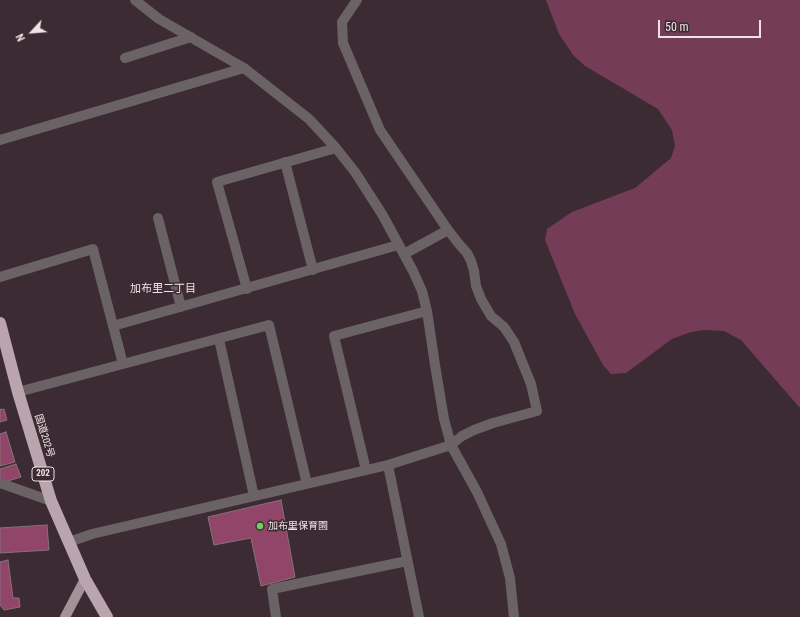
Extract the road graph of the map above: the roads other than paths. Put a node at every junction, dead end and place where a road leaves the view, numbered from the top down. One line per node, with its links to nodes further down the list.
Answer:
1 (135, 0): 3 (street)
2 (357, 0): 10 (street)
3 (191, 37): 4 (street); 5 (street)
4 (124, 58)
5 (244, 68): 6 (street); 7 (street)
6 (0, 140)
7 (336, 148): 8 (street); 11 (street)
8 (285, 162): 12 (street); 14 (street)
9 (158, 218): 15 (street)
10 (448, 230): 11 (street); 22 (street)
11 (401, 250): 12 (street); 16 (street)
12 (313, 270): 14 (street)
13 (0, 277): 18 (street)
14 (247, 289): 15 (street)
15 (181, 307): 18 (street)
16 (427, 311): 22 (street); 24 (street)
17 (0, 323): 21 (highway, 国道202号 / 202)
18 (114, 326): 20 (street)
19 (219, 339): 20 (street); 26 (street); 27 (street)
20 (124, 364): 21 (street)
21 (18, 392): 28 (highway, 国道202号 / 202)
22 (451, 444): 23 (street); 36 (street)
23 (388, 465): 24 (street); 30 (street)
24 (366, 470): 26 (street)
25 (0, 483): 28 (street)
26 (307, 484): 27 (street)
27 (254, 496): 29 (street)
28 (51, 501): 29 (highway, 国道202号 / 202)
29 (69, 542): 31 (highway, 国道202号 / 202)
30 (407, 561): 34 (street); 35 (street)
31 (86, 579): 32 (main road); 33 (highway, 国道202号 / 202)
32 (66, 617)
33 (107, 617)
34 (276, 617)
35 (419, 617)
36 (514, 617)

